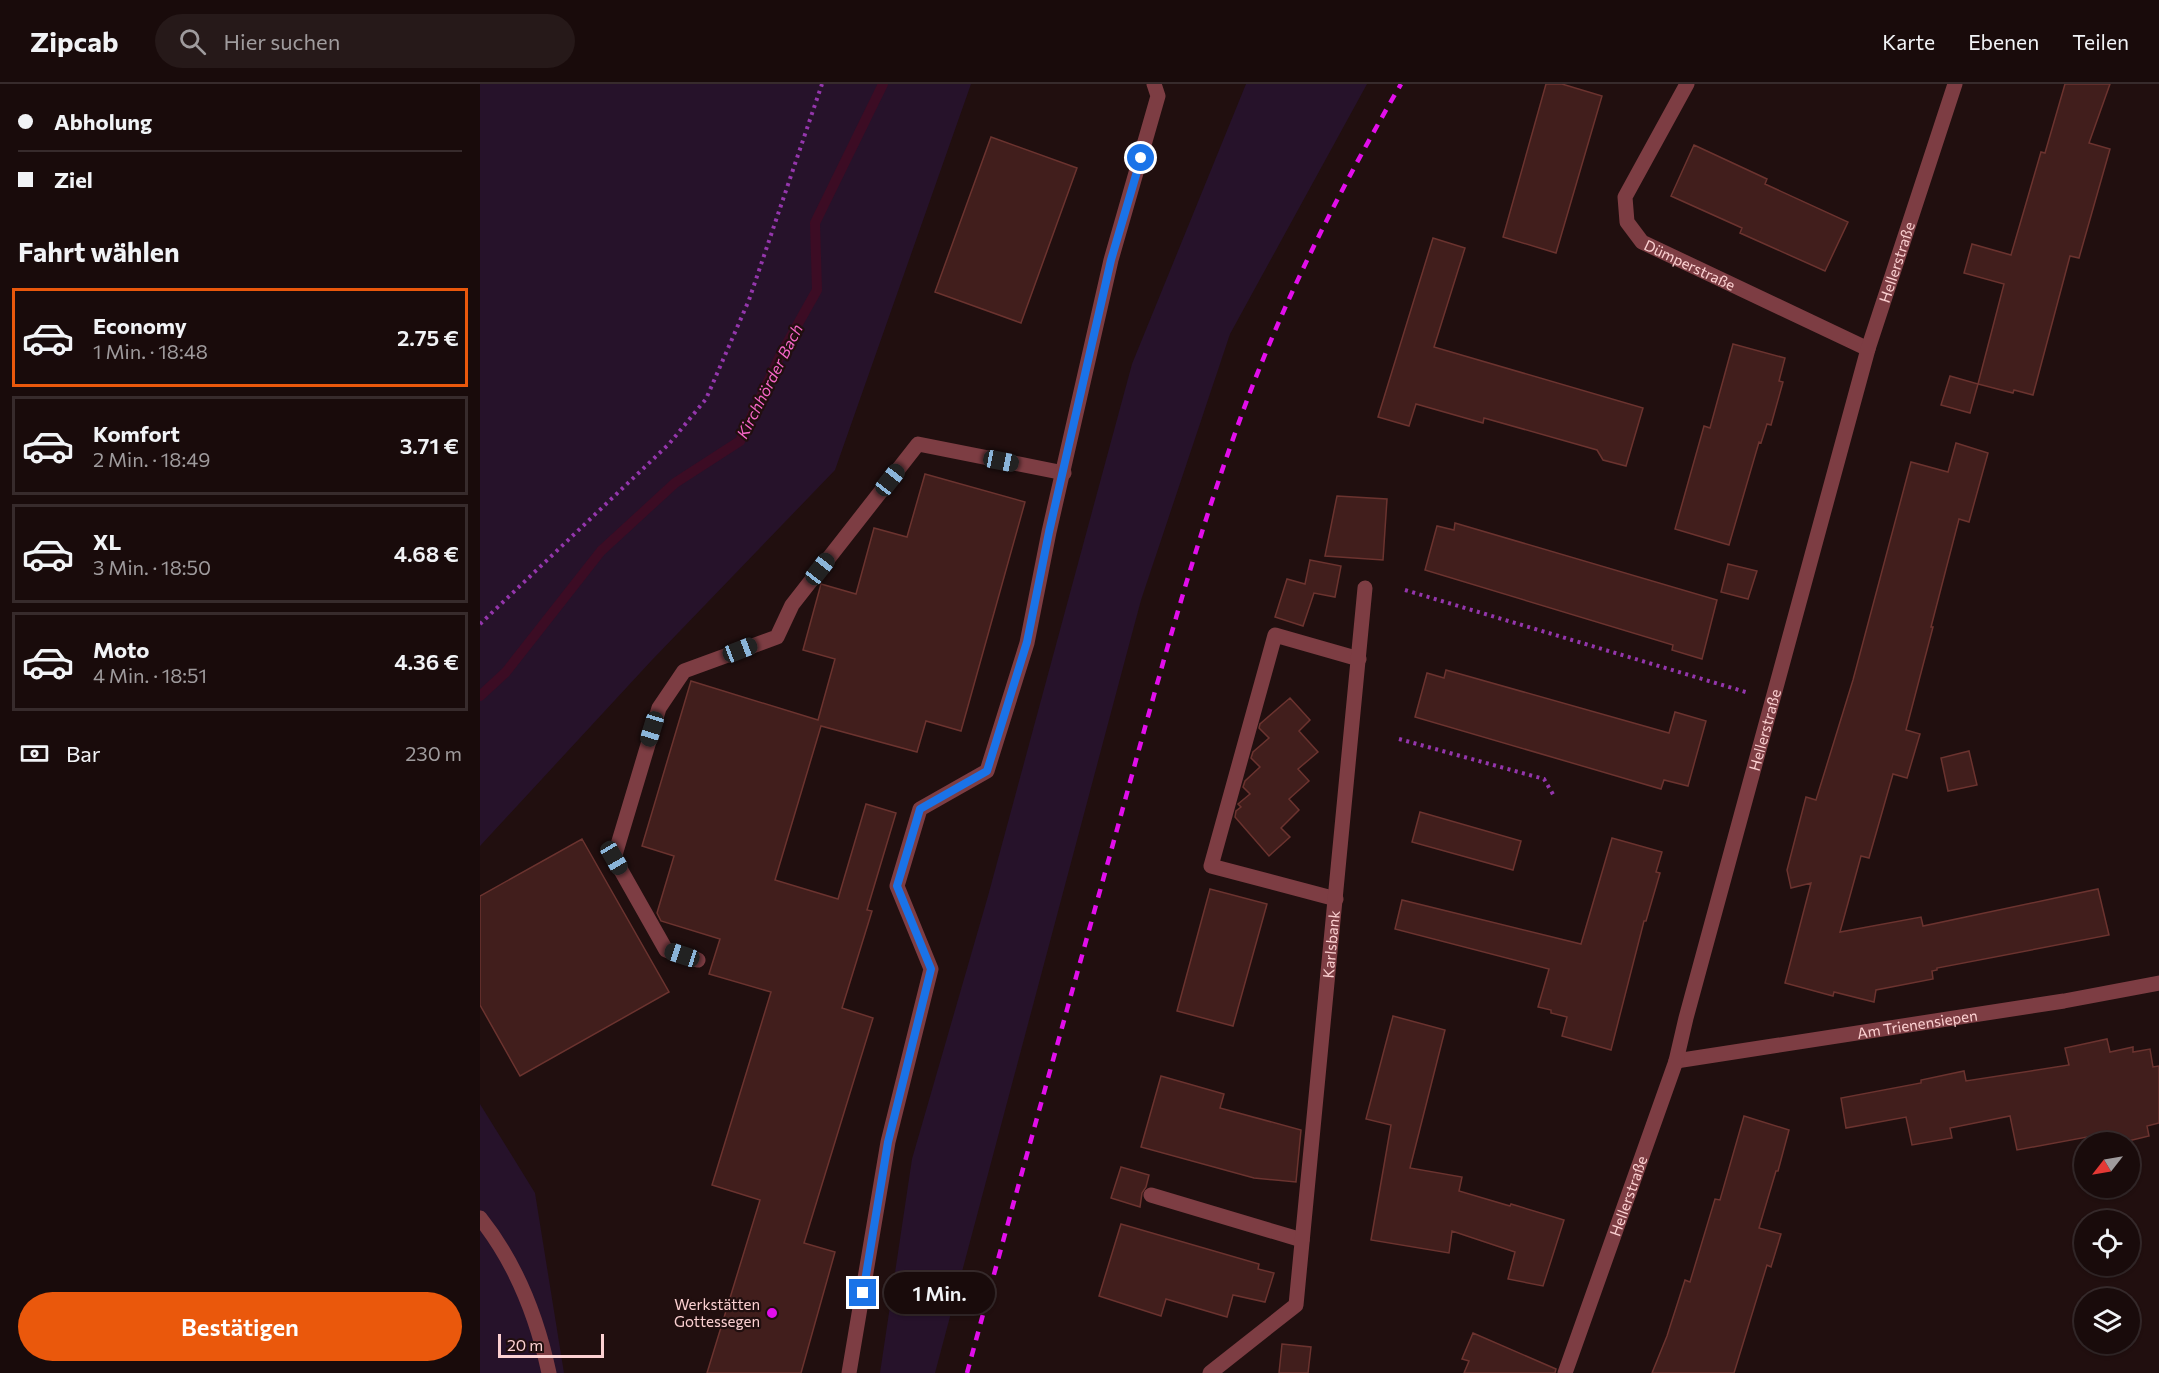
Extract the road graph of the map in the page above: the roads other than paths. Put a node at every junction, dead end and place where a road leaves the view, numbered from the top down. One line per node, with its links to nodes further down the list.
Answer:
1 (1154, 84): 5 (street)
2 (1687, 84): 4 (street, Dümperstraße)
3 (1956, 84): 4 (street, Hellerstraße)
4 (1868, 349): 11 (street, Hellerstraße)
5 (1064, 473): 9 (street); 16 (street)
6 (1365, 588): 7 (street, Karlsbank)
7 (1360, 653): 8 (street, Karlsbank); 8 (street)
8 (1336, 899): 14 (street, Karlsbank)
9 (698, 960)
10 (2159, 982): 11 (street, Am Trienensiepen)
11 (1676, 1061): 18 (street, Hellerstraße)
12 (1151, 1195): 14 (street)
13 (480, 1218): 15 (street)
14 (1302, 1240): 17 (street, Karlsbank)
15 (549, 1373)
16 (849, 1373)
17 (1210, 1373)
18 (1565, 1373)

